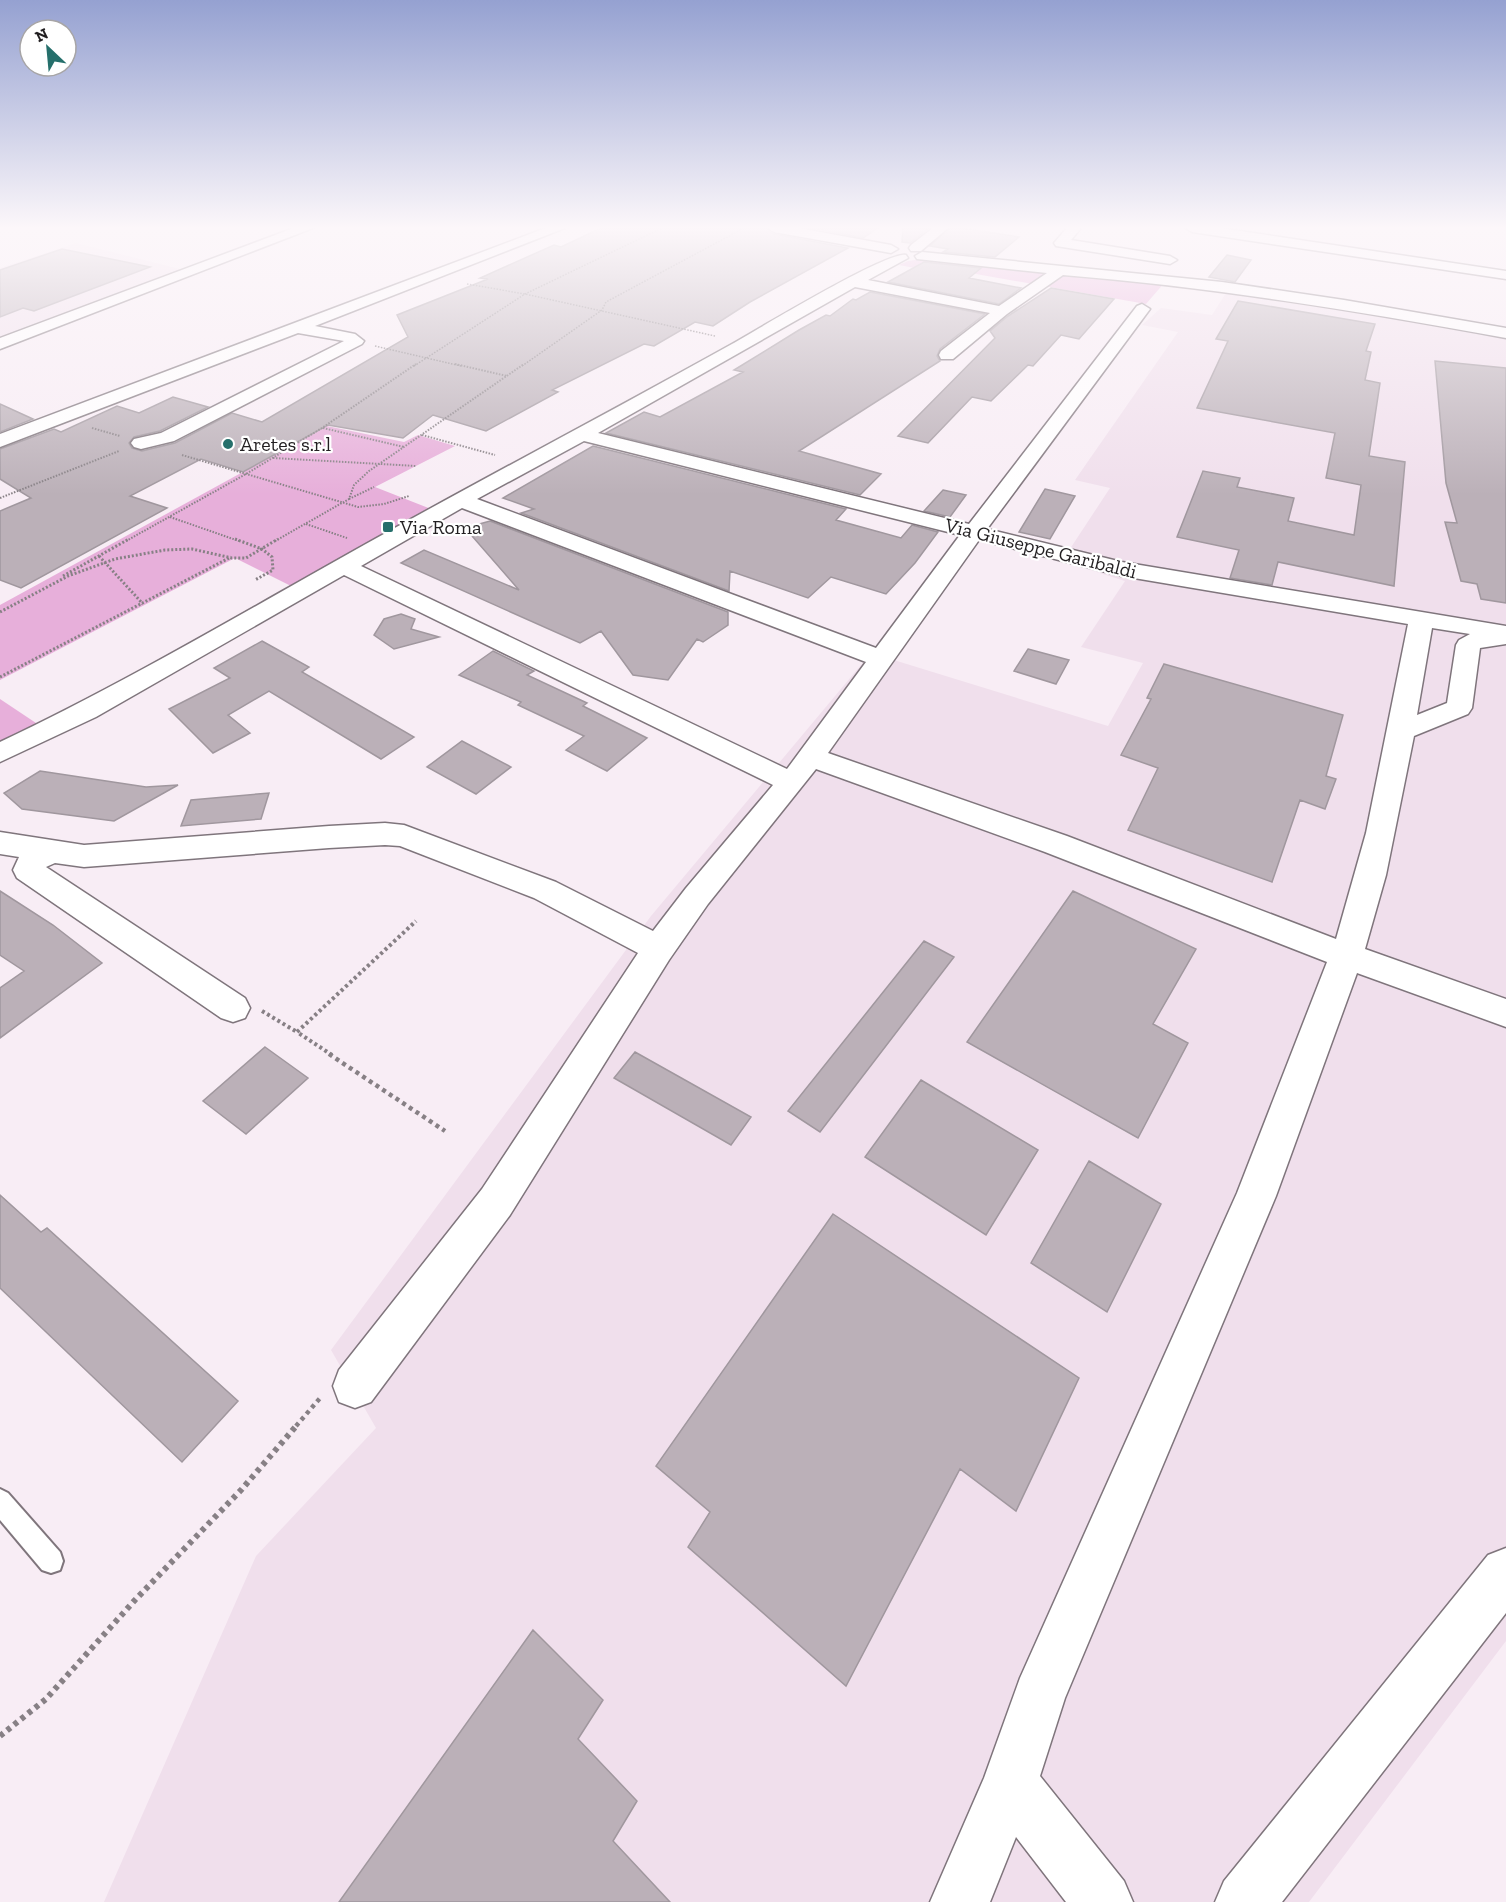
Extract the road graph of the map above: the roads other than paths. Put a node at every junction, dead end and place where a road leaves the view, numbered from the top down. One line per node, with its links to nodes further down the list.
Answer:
1 (70, 317): 9 (street)
2 (327, 317): 7 (street)
3 (791, 317): 11 (street)
4 (995, 317): 10 (street)
5 (1141, 317): 15 (street)
6 (1415, 317): 8 (street)
7 (298, 328): 12 (street); 13 (street)
8 (1506, 333)
9 (0, 343)
10 (947, 355)
11 (582, 435): 14 (street); 15 (street, Via Giuseppe Garibaldi)
12 (0, 441)
13 (141, 443)
14 (460, 500): 16 (street); 19 (street)
15 (974, 532): 17 (street, Via Giuseppe Garibaldi); 19 (street)
16 (346, 567): 21 (street); 22 (street)
17 (1421, 621): 18 (street, Via Giuseppe Garibaldi); 20 (street)
18 (1506, 635): 20 (street)
19 (881, 659): 22 (street)
20 (1400, 732): 26 (street)
21 (0, 753)
22 (801, 770): 25 (street); 26 (street)
23 (0, 843): 24 (street)
24 (61, 851): 25 (street); 27 (street)
25 (659, 949): 29 (street)
26 (1346, 957): 28 (street); 33 (street)
27 (233, 1008)
28 (1506, 1014)
29 (355, 1386)
30 (0, 1501): 31 (lane)
31 (51, 1561)
32 (1506, 1573): 36 (street)
33 (1010, 1783): 34 (street); 35 (street)
34 (960, 1902)
35 (1102, 1902)
36 (1245, 1902)

